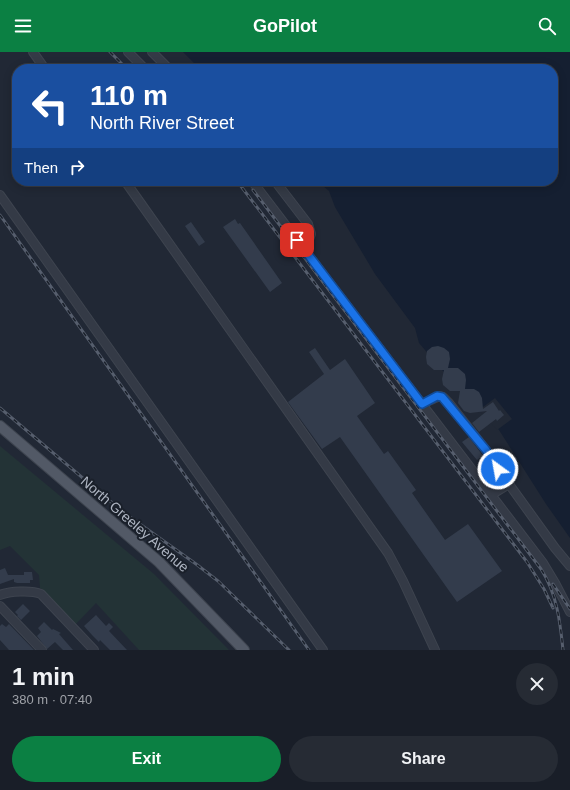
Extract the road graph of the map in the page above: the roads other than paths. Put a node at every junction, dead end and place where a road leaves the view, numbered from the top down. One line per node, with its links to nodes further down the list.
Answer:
1 (33, 52): 4 (street)
2 (128, 52): 5 (street)
3 (152, 52): 6 (street)
4 (41, 64)
5 (140, 64)
6 (164, 64)
7 (129, 186): 24 (street)
8 (256, 186): 11 (street)
9 (279, 186): 11 (street)
10 (0, 195): 23 (street)
11 (305, 250): 12 (street)
12 (422, 404): 14 (street); 15 (street)
13 (0, 426): 22 (main road, North Greeley Avenue)
14 (509, 484): 15 (street); 16 (street)
15 (491, 495): 19 (street)
16 (570, 566)
17 (0, 595): 21 (street)
18 (0, 606): 20 (street)
19 (570, 612)
20 (42, 650)
21 (94, 650)
22 (244, 650)
23 (323, 650)
24 (435, 650)

